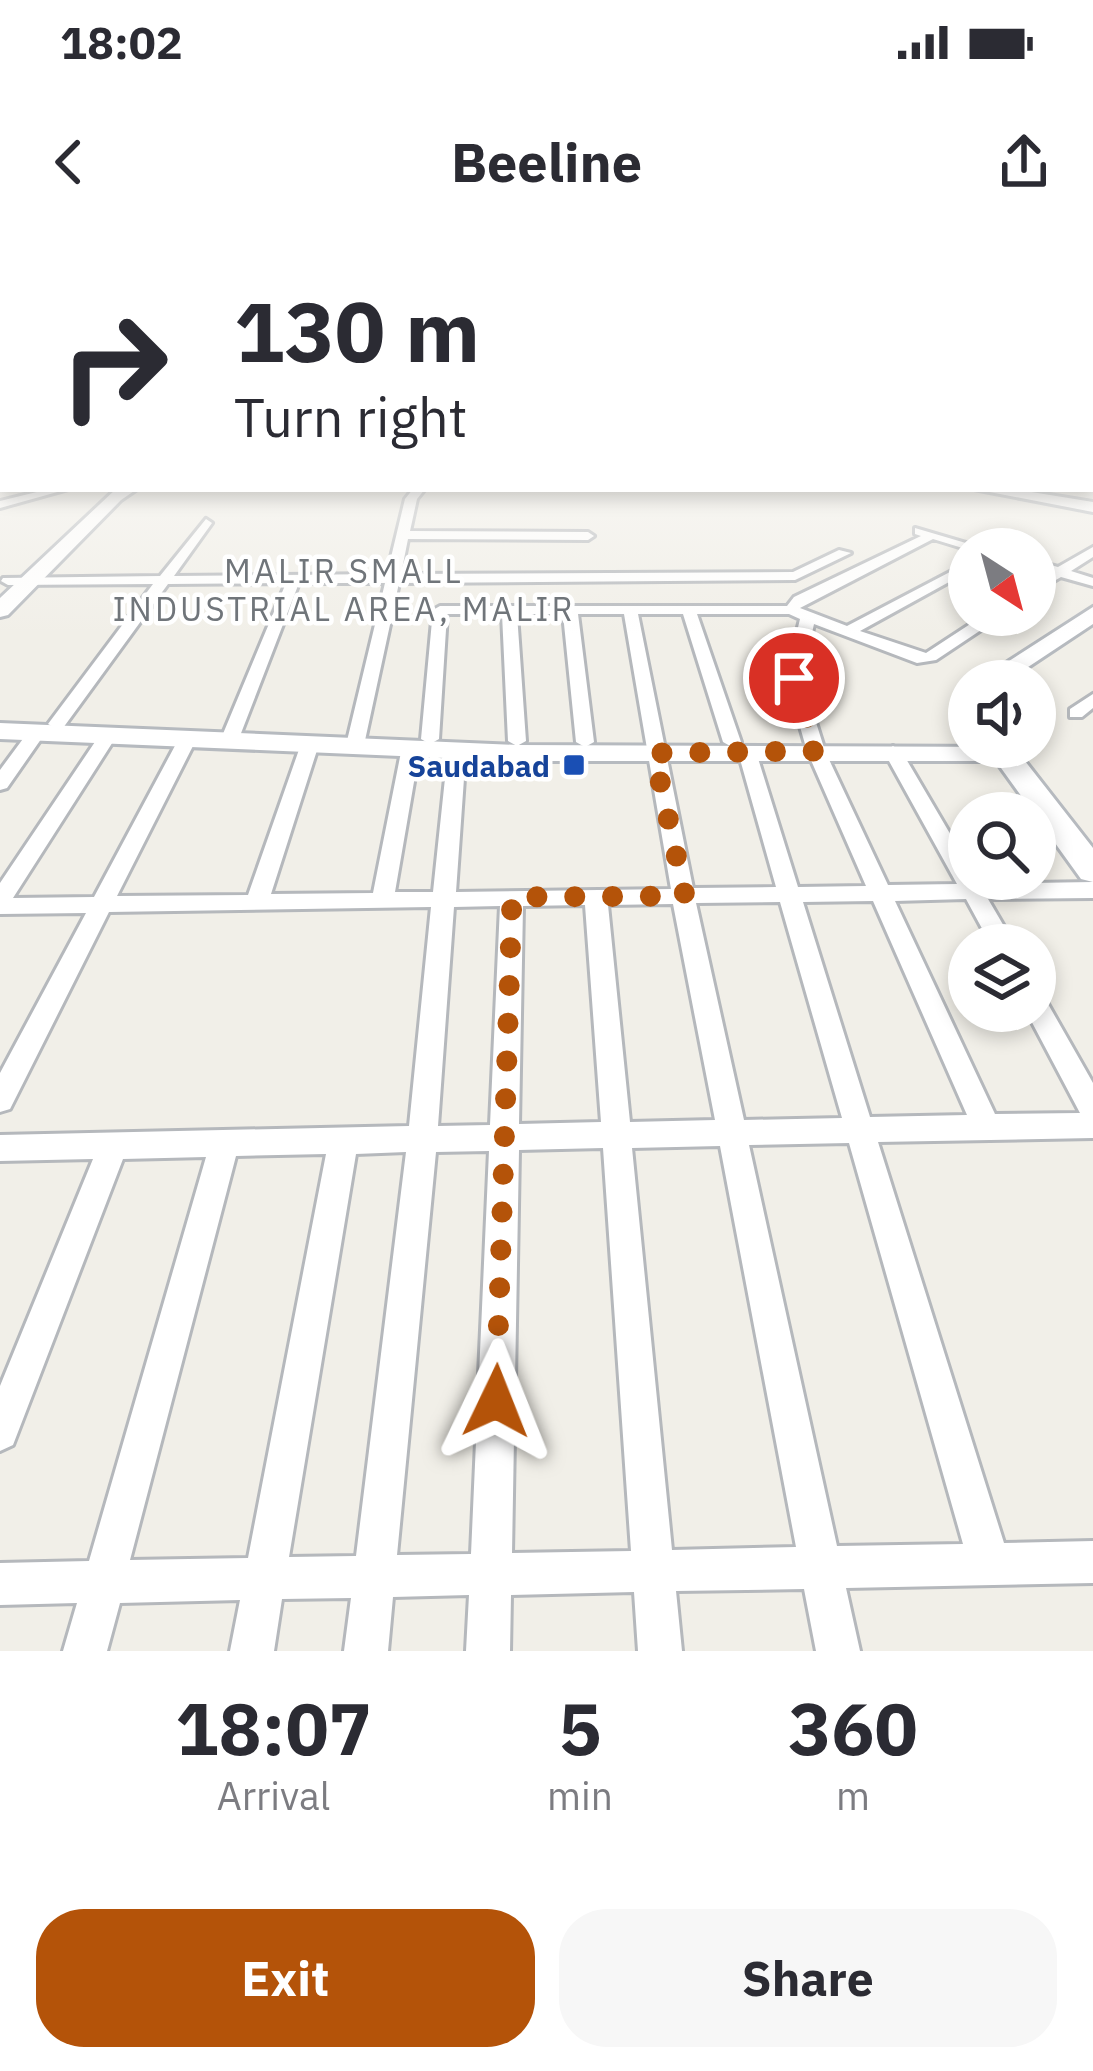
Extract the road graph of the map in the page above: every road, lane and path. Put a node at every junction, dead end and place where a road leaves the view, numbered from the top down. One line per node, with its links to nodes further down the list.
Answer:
1 (90, 505): 16 (street)
2 (107, 505): 16 (street)
3 (410, 505): 6 (street)
4 (206, 523): 17 (street)
5 (910, 528): 7 (street)
6 (403, 535): 8 (street); 14 (street)
7 (932, 535): 9 (street); 26 (street)
8 (588, 536)
9 (948, 540)
10 (1093, 551): 13 (street)
11 (844, 553): 14 (street)
12 (1056, 571): 13 (street)
13 (1060, 572): 15 (street); 20 (street)
14 (393, 575): 18 (street); 37 (street)
15 (1056, 575)
16 (16, 576): 17 (street); 25 (street)
17 (165, 576): 18 (street); 34 (street)
18 (295, 577): 36 (street)
19 (948, 577): 28 (street)
20 (1093, 582)
21 (570, 608): 22 (street); 24 (street); 40 (street)
22 (630, 608): 23 (street); 46 (street)
23 (688, 608): 26 (street); 44 (street)
24 (509, 609): 38 (street); 43 (street)
25 (0, 610)
26 (800, 612): 28 (street); 45 (street)
27 (1093, 614): 30 (street)
28 (849, 631): 29 (street)
29 (960, 636)
30 (1022, 660)
31 (1093, 698): 32 (street)
32 (1076, 713)
33 (0, 727): 34 (street)
34 (47, 728): 35 (street); 36 (street); 50 (street)
35 (107, 737): 39 (street); 64 (street)
36 (231, 738): 37 (street); 39 (street); 41 (street)
37 (356, 741): 41 (street); 43 (street)
38 (517, 741): 40 (street); 43 (street)
39 (186, 742): 65 (street)
40 (585, 742): 46 (street)
41 (310, 744): 63 (street)
42 (948, 744): 45 (street)
43 (433, 745): 46 (street); 60 (street); 62 (street)
44 (739, 747): 45 (street); 46 (street); 57 (street)
45 (816, 747): 48 (street); 56 (street)
46 (653, 748): 59 (street)
47 (948, 751): 48 (street)
48 (893, 752): 51 (street)
49 (1016, 768): 52 (street)
50 (0, 784)
51 (948, 847)
52 (1093, 871)
53 (1093, 890): 54 (street)
54 (1056, 891)
55 (948, 893): 56 (street)
56 (885, 894): 57 (street); 70 (street)
57 (791, 895): 59 (street); 71 (street)
58 (596, 896): 59 (street); 61 (street); 73 (street)
59 (685, 896): 72 (street)
60 (441, 897): 61 (street); 62 (street); 75 (street)
61 (512, 897): 74 (street)
62 (383, 899): 63 (street)
63 (256, 902): 65 (street)
64 (0, 903): 65 (street)
65 (104, 903): 67 (street)
66 (1050, 1032): 68 (street)
67 (0, 1100)
68 (1093, 1110)
69 (1093, 1126): 70 (street)
70 (986, 1128): 71 (street)
71 (861, 1131): 72 (street); 82 (street)
72 (734, 1134): 73 (street); 83 (street)
73 (620, 1136): 74 (street); 84 (street)
74 (505, 1139): 75 (street); 85 (street)
75 (422, 1141): 76 (street); 86 (street)
76 (343, 1142): 77 (street); 87 (street)
77 (224, 1144): 78 (street); 88 (street)
78 (113, 1146): 79 (street); 80 (street)
79 (0, 1148)
80 (0, 1432)
81 (1093, 1562): 82 (street)
82 (990, 1565): 83 (street)
83 (821, 1571): 84 (street); 95 (street)
84 (652, 1574): 85 (street); 94 (street)
85 (490, 1576): 86 (street); 93 (street)
86 (372, 1579): 87 (street); 92 (street)
87 (263, 1580): 88 (street); 91 (street)
88 (104, 1583): 89 (street); 90 (street)
89 (0, 1584)
90 (85, 1651)
91 (252, 1651)
92 (366, 1651)
93 (488, 1651)
94 (660, 1651)
95 (838, 1651)

